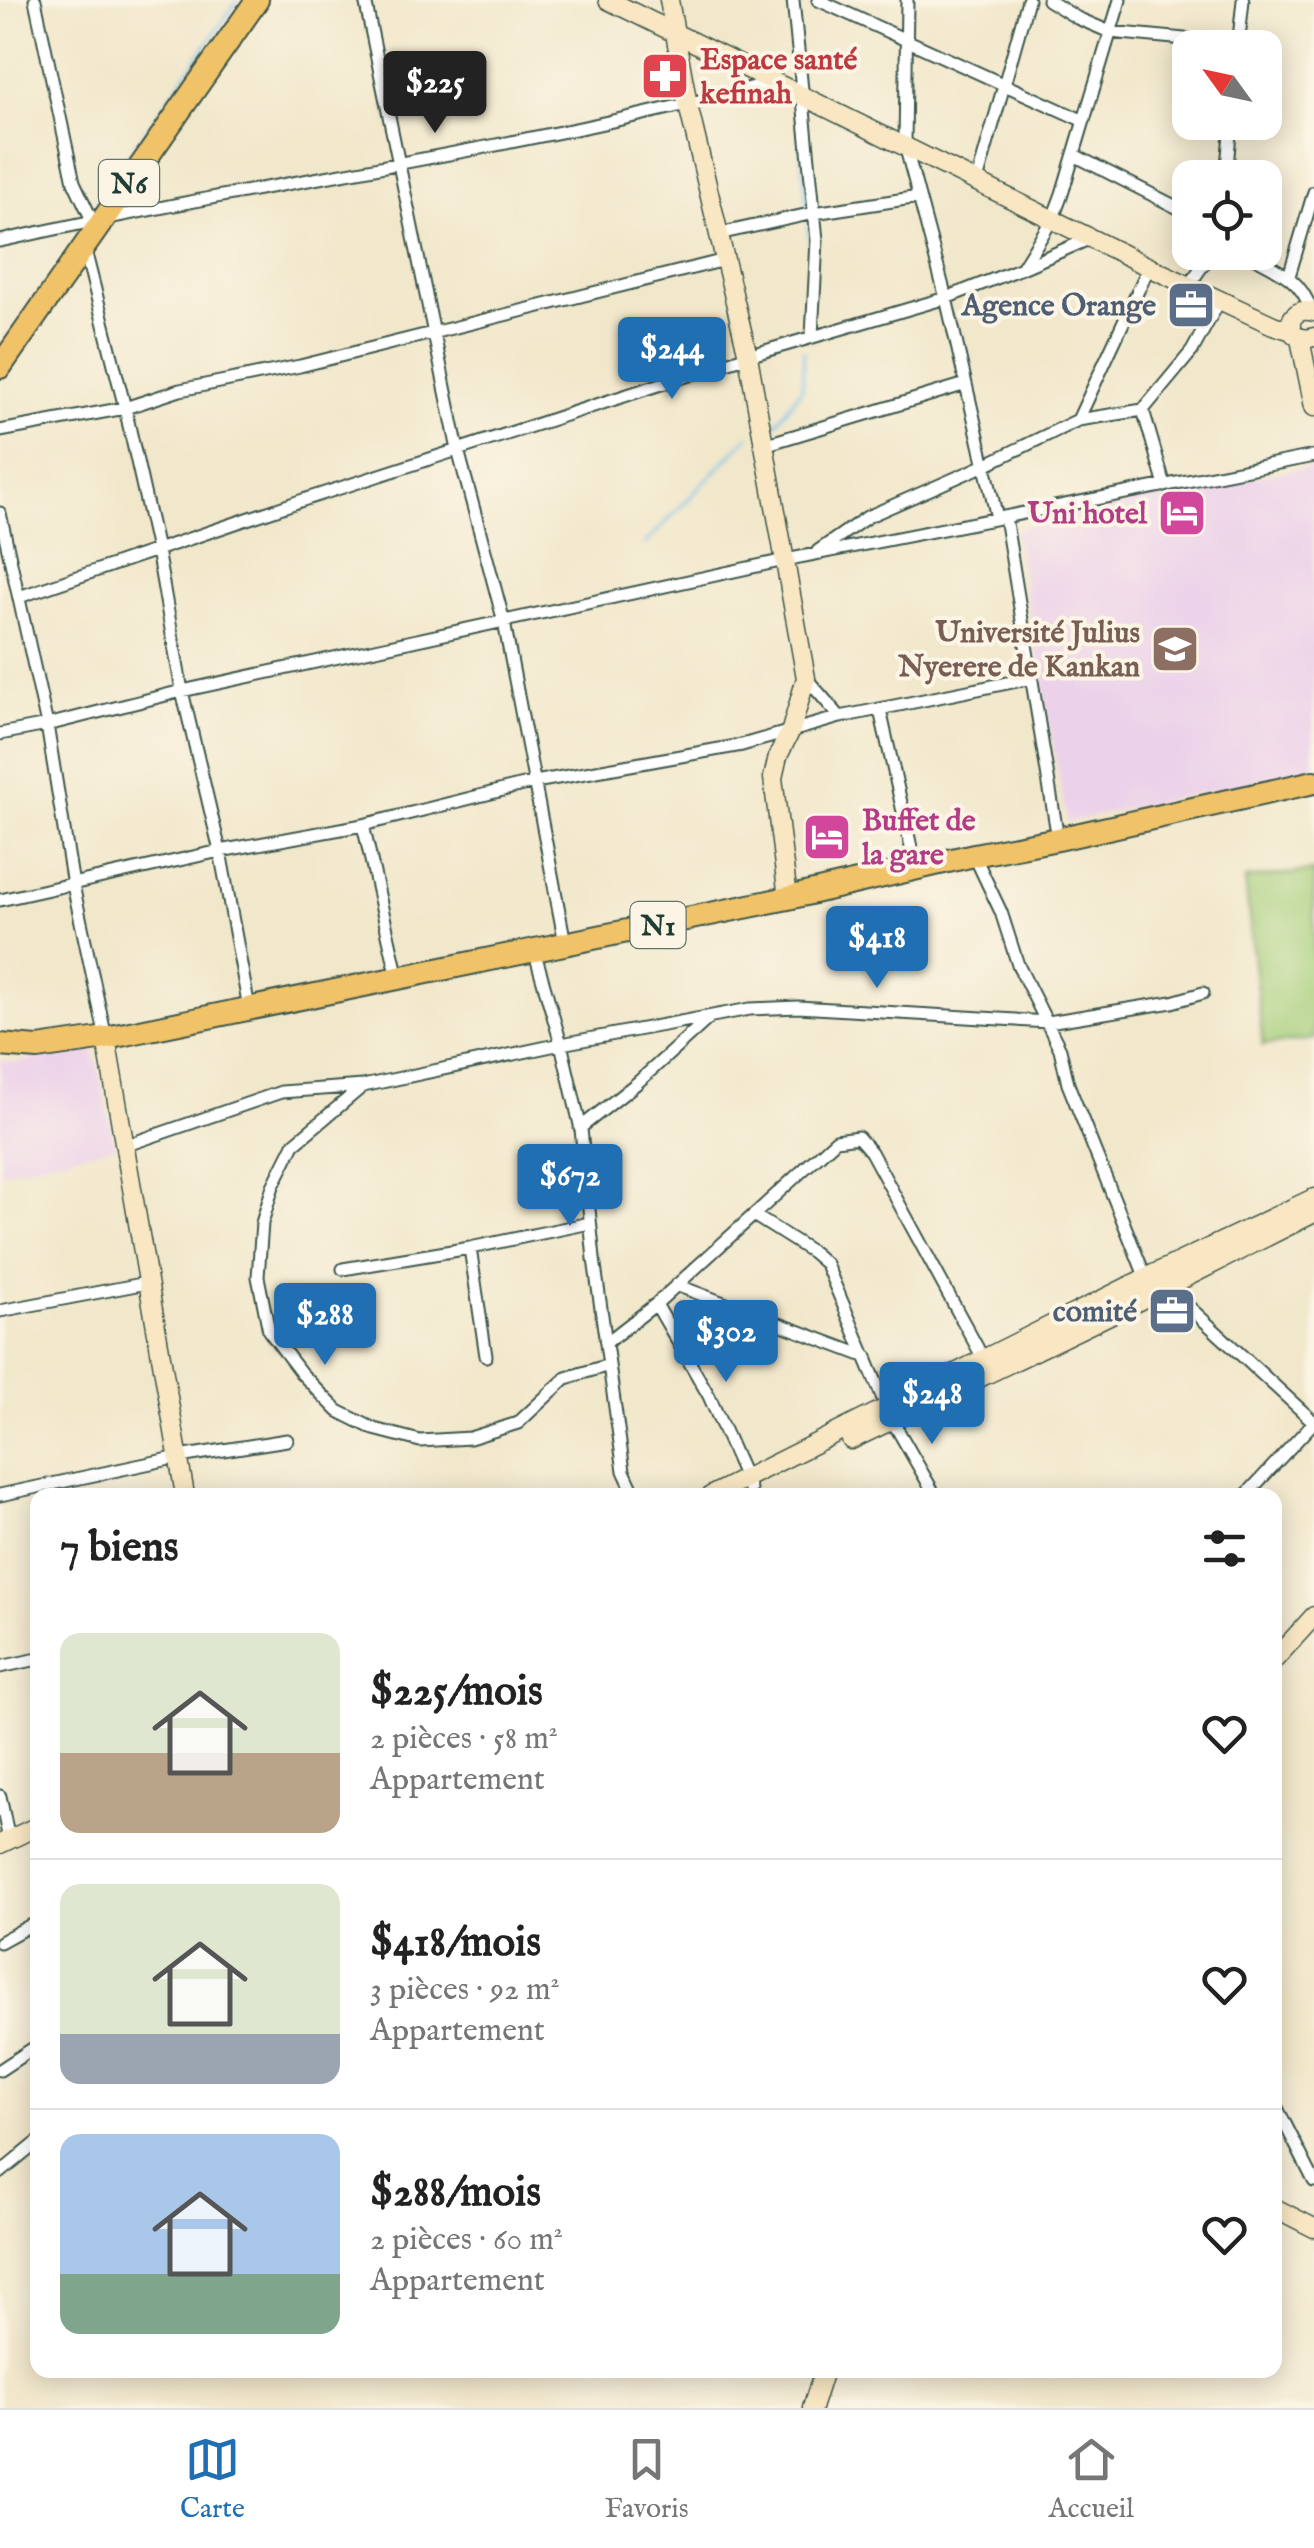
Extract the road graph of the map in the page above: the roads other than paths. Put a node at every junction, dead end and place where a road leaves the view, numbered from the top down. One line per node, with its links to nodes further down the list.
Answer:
1 (35, 0): 33 (street)
2 (246, 0): 33 (highway, N6)
3 (258, 0): 33 (highway, N6)
4 (365, 0): 26 (street)
5 (608, 0): 15 (street)
6 (668, 0): 15 (street)
7 (793, 0): 21 (street)
8 (818, 0): 18 (street)
9 (907, 0): 18 (street)
10 (1028, 0): 20 (street)
11 (1048, 0): 16 (street)
12 (1120, 0): 16 (street)
13 (1244, 0): 14 (street)
14 (1240, 30)
15 (675, 31): 19 (street); 22 (street)
16 (1110, 32): 17 (street); 23 (street)
17 (1172, 39)
18 (906, 41): 20 (street); 24 (street)
19 (774, 82): 21 (street); 22 (street)
20 (1005, 86): 23 (street); 27 (street)
21 (801, 94): 24 (street); 31 (street)
22 (688, 106): 26 (street); 34 (street)
23 (1084, 122): 25 (street)
24 (906, 146): 27 (street); 29 (street)
25 (1074, 155): 30 (street); 32 (street)
26 (399, 164): 33 (street); 47 (street)
27 (977, 181): 32 (street)
28 (1314, 192): 42 (street)
29 (919, 197): 31 (street); 44 (street)
30 (1172, 205)
31 (814, 213): 34 (street); 48 (street)
32 (1052, 218): 35 (street); 39 (street)
33 (91, 230): 36 (street); 50 (highway, N6); 52 (highway, N6); 55 (street)
34 (718, 234): 37 (street)
35 (1090, 238): 38 (street); 39 (street)
36 (0, 241)
37 (725, 260): 47 (street); 51 (street)
38 (1149, 267): 43 (street); 57 (street)
39 (1022, 268): 44 (street)
40 (1200, 270): 43 (street)
41 (1277, 270): 42 (street)
42 (1288, 276): 46 (street)
43 (1189, 286): 45 (street)
44 (946, 298): 48 (street); 53 (street)
45 (1220, 300): 49 (street); 56 (street)
46 (1312, 311): 49 (street)
47 (434, 332): 55 (street); 60 (street)
48 (812, 336): 51 (street)
49 (1302, 336): 54 (street)
50 (0, 352)
51 (748, 356): 59 (street); 60 (street)
52 (0, 367)
53 (966, 384): 59 (street); 62 (street)
54 (1314, 407)
55 (125, 408): 58 (street); 66 (street)
56 (1143, 410): 57 (street); 63 (street)
57 (1078, 420): 62 (street)
58 (0, 431)
59 (764, 445): 68 (street)
60 (458, 450): 66 (street); 70 (street)
61 (1314, 456): 63 (street)
62 (985, 465): 65 (street); 67 (street)
63 (1165, 486): 65 (street)
64 (0, 514): 69 (street)
65 (1001, 518): 67 (street); 72 (street)
66 (157, 550): 69 (street); 73 (street)
67 (813, 555): 68 (street)
68 (785, 560): 70 (street); 71 (street)
69 (18, 597): 76 (street)
70 (504, 622): 73 (street); 79 (street)
71 (806, 678): 75 (street); 77 (street)
72 (1032, 678): 74 (street); 82 (street)
73 (182, 691): 76 (street); 83 (street)
74 (880, 710): 75 (street); 85 (street)
75 (840, 717): 77 (street)
76 (47, 725): 78 (street); 86 (street)
77 (790, 730): 79 (street); 87 (street)
78 (0, 734)
79 (535, 782): 81 (street); 89 (street)
80 (1314, 782): 82 (highway, N1)
81 (363, 825): 83 (street); 91 (street)
82 (1058, 839): 84 (highway, N1)
83 (220, 851): 86 (street); 93 (street)
84 (974, 855): 85 (highway, N1); 95 (street)
85 (916, 869): 87 (highway, N1)
86 (74, 885): 88 (street); 96 (street)
87 (788, 898): 89 (highway, N1)
88 (0, 900)
89 (565, 943): 90 (highway, N1)
90 (534, 950): 91 (highway, N1); 97 (street)
91 (398, 978): 93 (highway, N1)
92 (1203, 994): 95 (street)
93 (249, 1008): 96 (highway, N1)
94 (710, 1016): 95 (street); 97 (street); 100 (street)
95 (1048, 1022): 109 (street)
96 (106, 1038): 98 (highway, N1); 101 (street)
97 (561, 1044): 99 (street); 100 (street)
98 (0, 1046)
99 (363, 1086): 101 (street); 117 (street)
100 (580, 1128): 105 (street)
101 (124, 1146): 108 (street)
102 (1314, 1198): 109 (street)
103 (1314, 1212): 109 (street)
104 (755, 1216): 110 (street); 115 (street); 116 (street)
105 (590, 1223): 106 (street); 113 (street)
106 (470, 1248): 107 (street); 114 (street)
107 (344, 1269)
108 (146, 1283): 112 (street); 120 (street)
109 (1155, 1283): 116 (street); 118 (street); 126 (street)
110 (676, 1286): 111 (street); 115 (street)
111 (656, 1304): 113 (street); 124 (street)
112 (0, 1311)
113 (607, 1342): 117 (street)
114 (486, 1356)
115 (868, 1357): 118 (street)
116 (984, 1360): 118 (street)
117 (608, 1365): 123 (street)
118 (890, 1414): 124 (street); 125 (street)
119 (287, 1440): 120 (street)
120 (179, 1457): 121 (street); 122 (street)
121 (33, 1488)
122 (183, 1488)
123 (632, 1488)
124 (745, 1488)
125 (931, 1488)
126 (1253, 1488)
127 (30, 1489): 128 (street)
128 (0, 1495)
129 (1314, 1616): 130 (street)
130 (1282, 1651)
131 (30, 1661): 132 (street)
132 (0, 1668)
133 (0, 1796): 136 (street)
134 (30, 1831): 136 (street)
135 (30, 1839): 136 (street)
136 (3, 1846)
137 (29, 1926): 138 (street)
138 (0, 1942)
139 (30, 2050): 140 (street)
140 (0, 2070)
141 (1282, 2118): 144 (street)
142 (30, 2149): 143 (street)
143 (0, 2173)
144 (1314, 2181)
145 (1282, 2212): 146 (street)
146 (1314, 2228)
147 (821, 2378): 148 (street)
148 (812, 2408)

